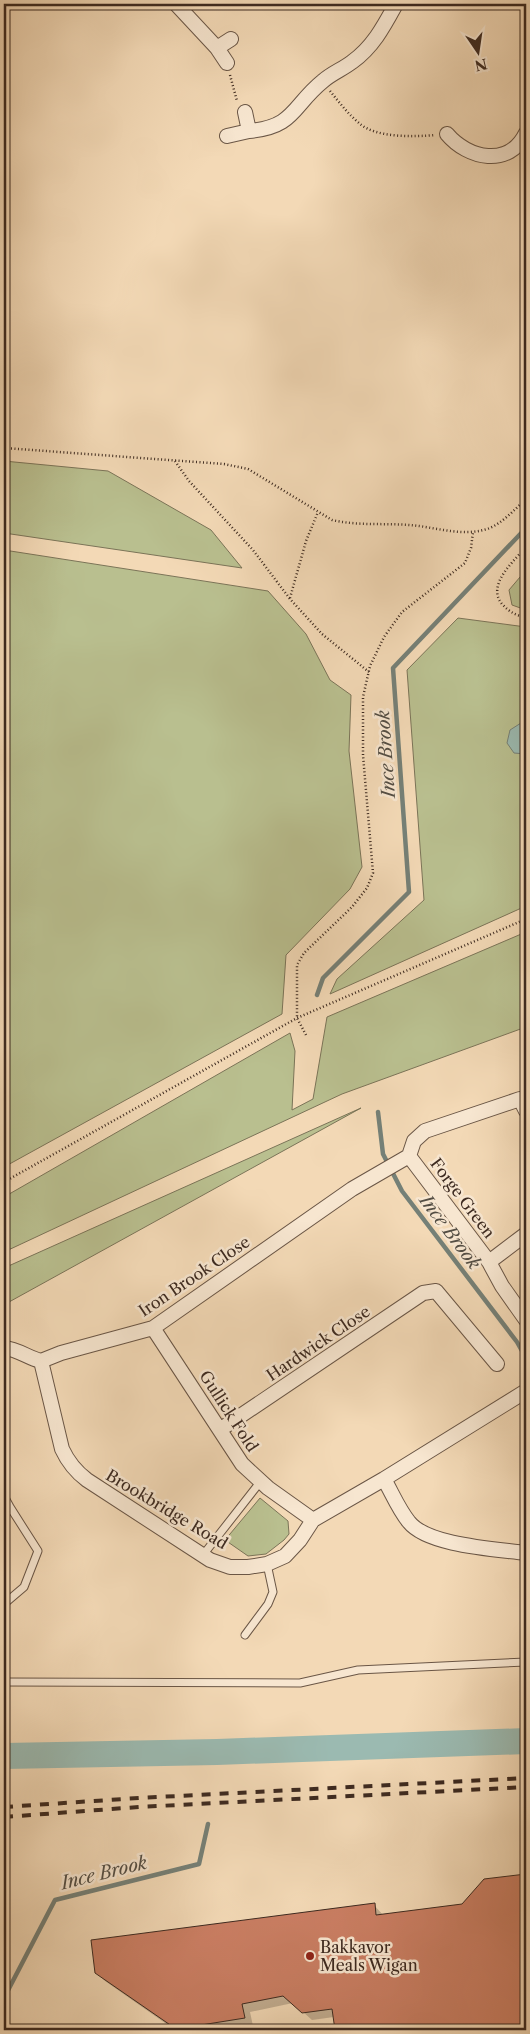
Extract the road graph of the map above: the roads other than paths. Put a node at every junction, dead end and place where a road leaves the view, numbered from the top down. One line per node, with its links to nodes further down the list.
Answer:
1 (176, 4): 4 (street)
2 (396, 4): 7 (street)
3 (231, 39): 4 (street)
4 (217, 48): 5 (street)
5 (227, 63)
6 (245, 112): 7 (street)
7 (249, 130): 10 (street)
8 (446, 132): 9 (street)
9 (526, 133)
10 (227, 136)
11 (524, 1101): 12 (street, Forge Green)
12 (407, 1157): 14 (street, Forge Green); 16 (street, Iron Brook Close)
13 (526, 1234): 14 (street, Forge Green)
14 (489, 1262): 15 (street, Forge Green)
15 (526, 1320)
16 (153, 1328): 18 (street, Iron Brook Close); 21 (street, Gullick Fold)
17 (4, 1348): 18 (street)
18 (41, 1361): 29 (street, Brookbridge Road)
19 (497, 1364): 21 (street, Hardwick Close)
20 (525, 1392): 22 (street, Brookbridge Road)
21 (221, 1429): 23 (street, Gullick Fold)
22 (384, 1480): 27 (street, Brookbridge Road); 28 (street)
23 (261, 1481): 27 (street, Gullick Fold); 29 (lane)
24 (4, 1496): 25 (lane)
25 (10, 1507): 26 (lane); 31 (lane)
26 (4, 1513)
27 (313, 1520): 30 (street, Brookbridge Road)
28 (526, 1553)
29 (203, 1556): 30 (street, Brookbridge Road)
30 (266, 1564): 32 (lane)
31 (4, 1604)
32 (245, 1635)
33 (526, 1662): 34 (lane)
34 (4, 1682)

